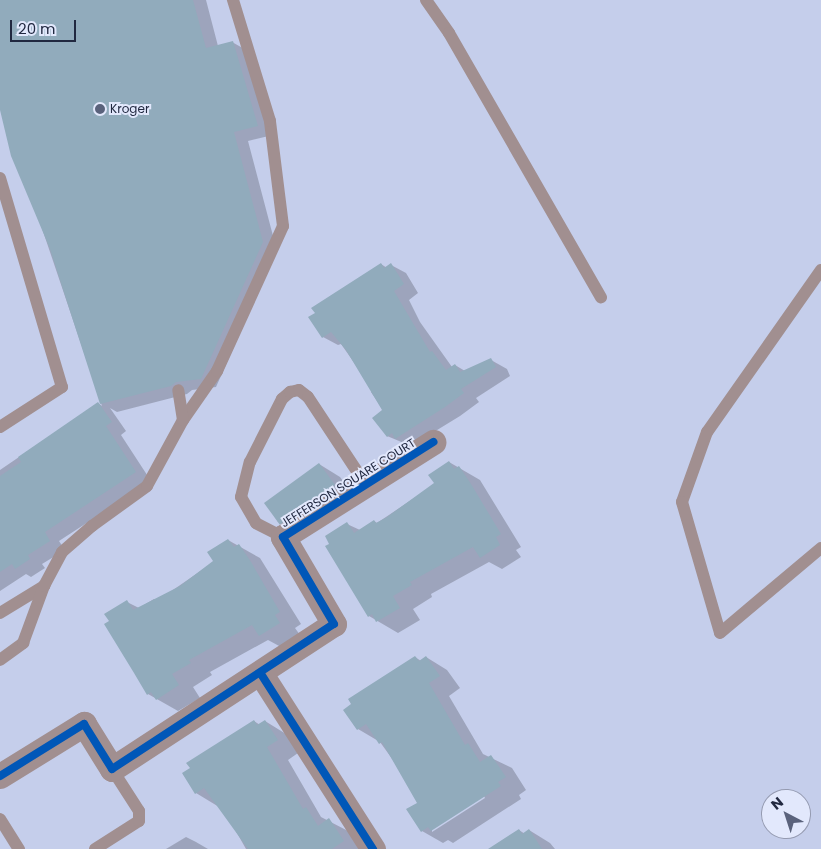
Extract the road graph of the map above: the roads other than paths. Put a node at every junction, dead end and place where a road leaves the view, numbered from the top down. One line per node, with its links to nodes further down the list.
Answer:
1 (233, 0): 7 (lane)
2 (426, 0): 5 (lane)
3 (0, 178): 8 (lane)
4 (821, 270): 12 (lane)
5 (601, 297)
6 (178, 390): 7 (lane)
7 (183, 420): 13 (lane)
8 (0, 427)
9 (433, 442): 10 (street, JEFFERSON SQUARE COURT)
10 (366, 485): 11 (street, JEFFERSON SQUARE COURT); 11 (lane)
11 (283, 537): 16 (street, JEFFERSON SQUARE COURT)
12 (821, 548)
13 (44, 586): 14 (lane); 15 (lane)
14 (0, 613)
15 (0, 660)
16 (261, 674): 17 (street, JEFFERSON SQUARE COURT); 22 (street)
17 (112, 769): 18 (street); 21 (lane)
18 (0, 776)
19 (0, 819): 20 (lane)
20 (19, 849)
21 (95, 849)
22 (373, 849)

